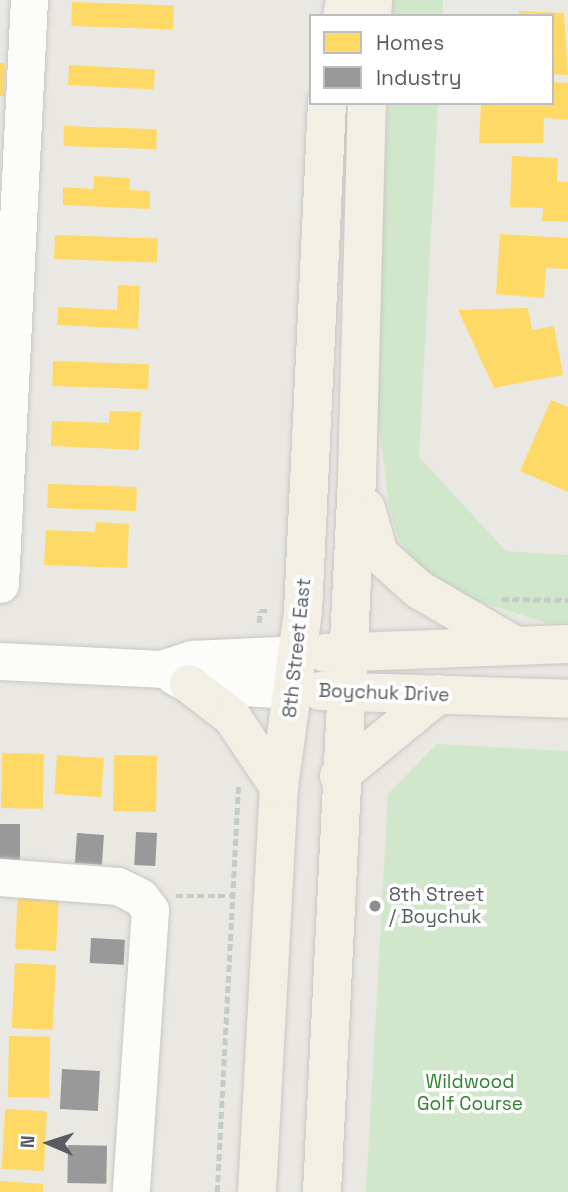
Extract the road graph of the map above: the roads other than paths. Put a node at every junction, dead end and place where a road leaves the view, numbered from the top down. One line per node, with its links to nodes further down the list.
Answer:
1 (29, 0): 4 (street)
2 (327, 105): 11 (main road, 8th Street East)
3 (367, 105): 5 (main road)
4 (10, 196): 6 (street)
5 (357, 479): 8 (main road); 9 (main road)
6 (0, 584)
7 (568, 644): 8 (main road, Boychuk Drive)
8 (512, 645): 9 (main road, Boychuk Drive)
9 (349, 652): 11 (main road, Boychuk Drive); 13 (main road)
10 (0, 661): 12 (street, Boychuk Drive)
11 (296, 672): 12 (street, Boychuk Drive); 12 (street, Boychuk Drive); 13 (main road, Boychuk Drive); 17 (main road, 8th Street East)
12 (175, 676): 17 (main road)
13 (345, 691): 14 (main road, Boychuk Drive); 16 (main road)
14 (439, 694): 15 (main road, Boychuk Drive); 16 (main road)
15 (568, 699)
16 (339, 776): 21 (main road)
17 (279, 788): 20 (main road, 8th Street East)
18 (0, 877): 19 (street)
19 (131, 1192)
20 (257, 1192)
21 (322, 1192)

